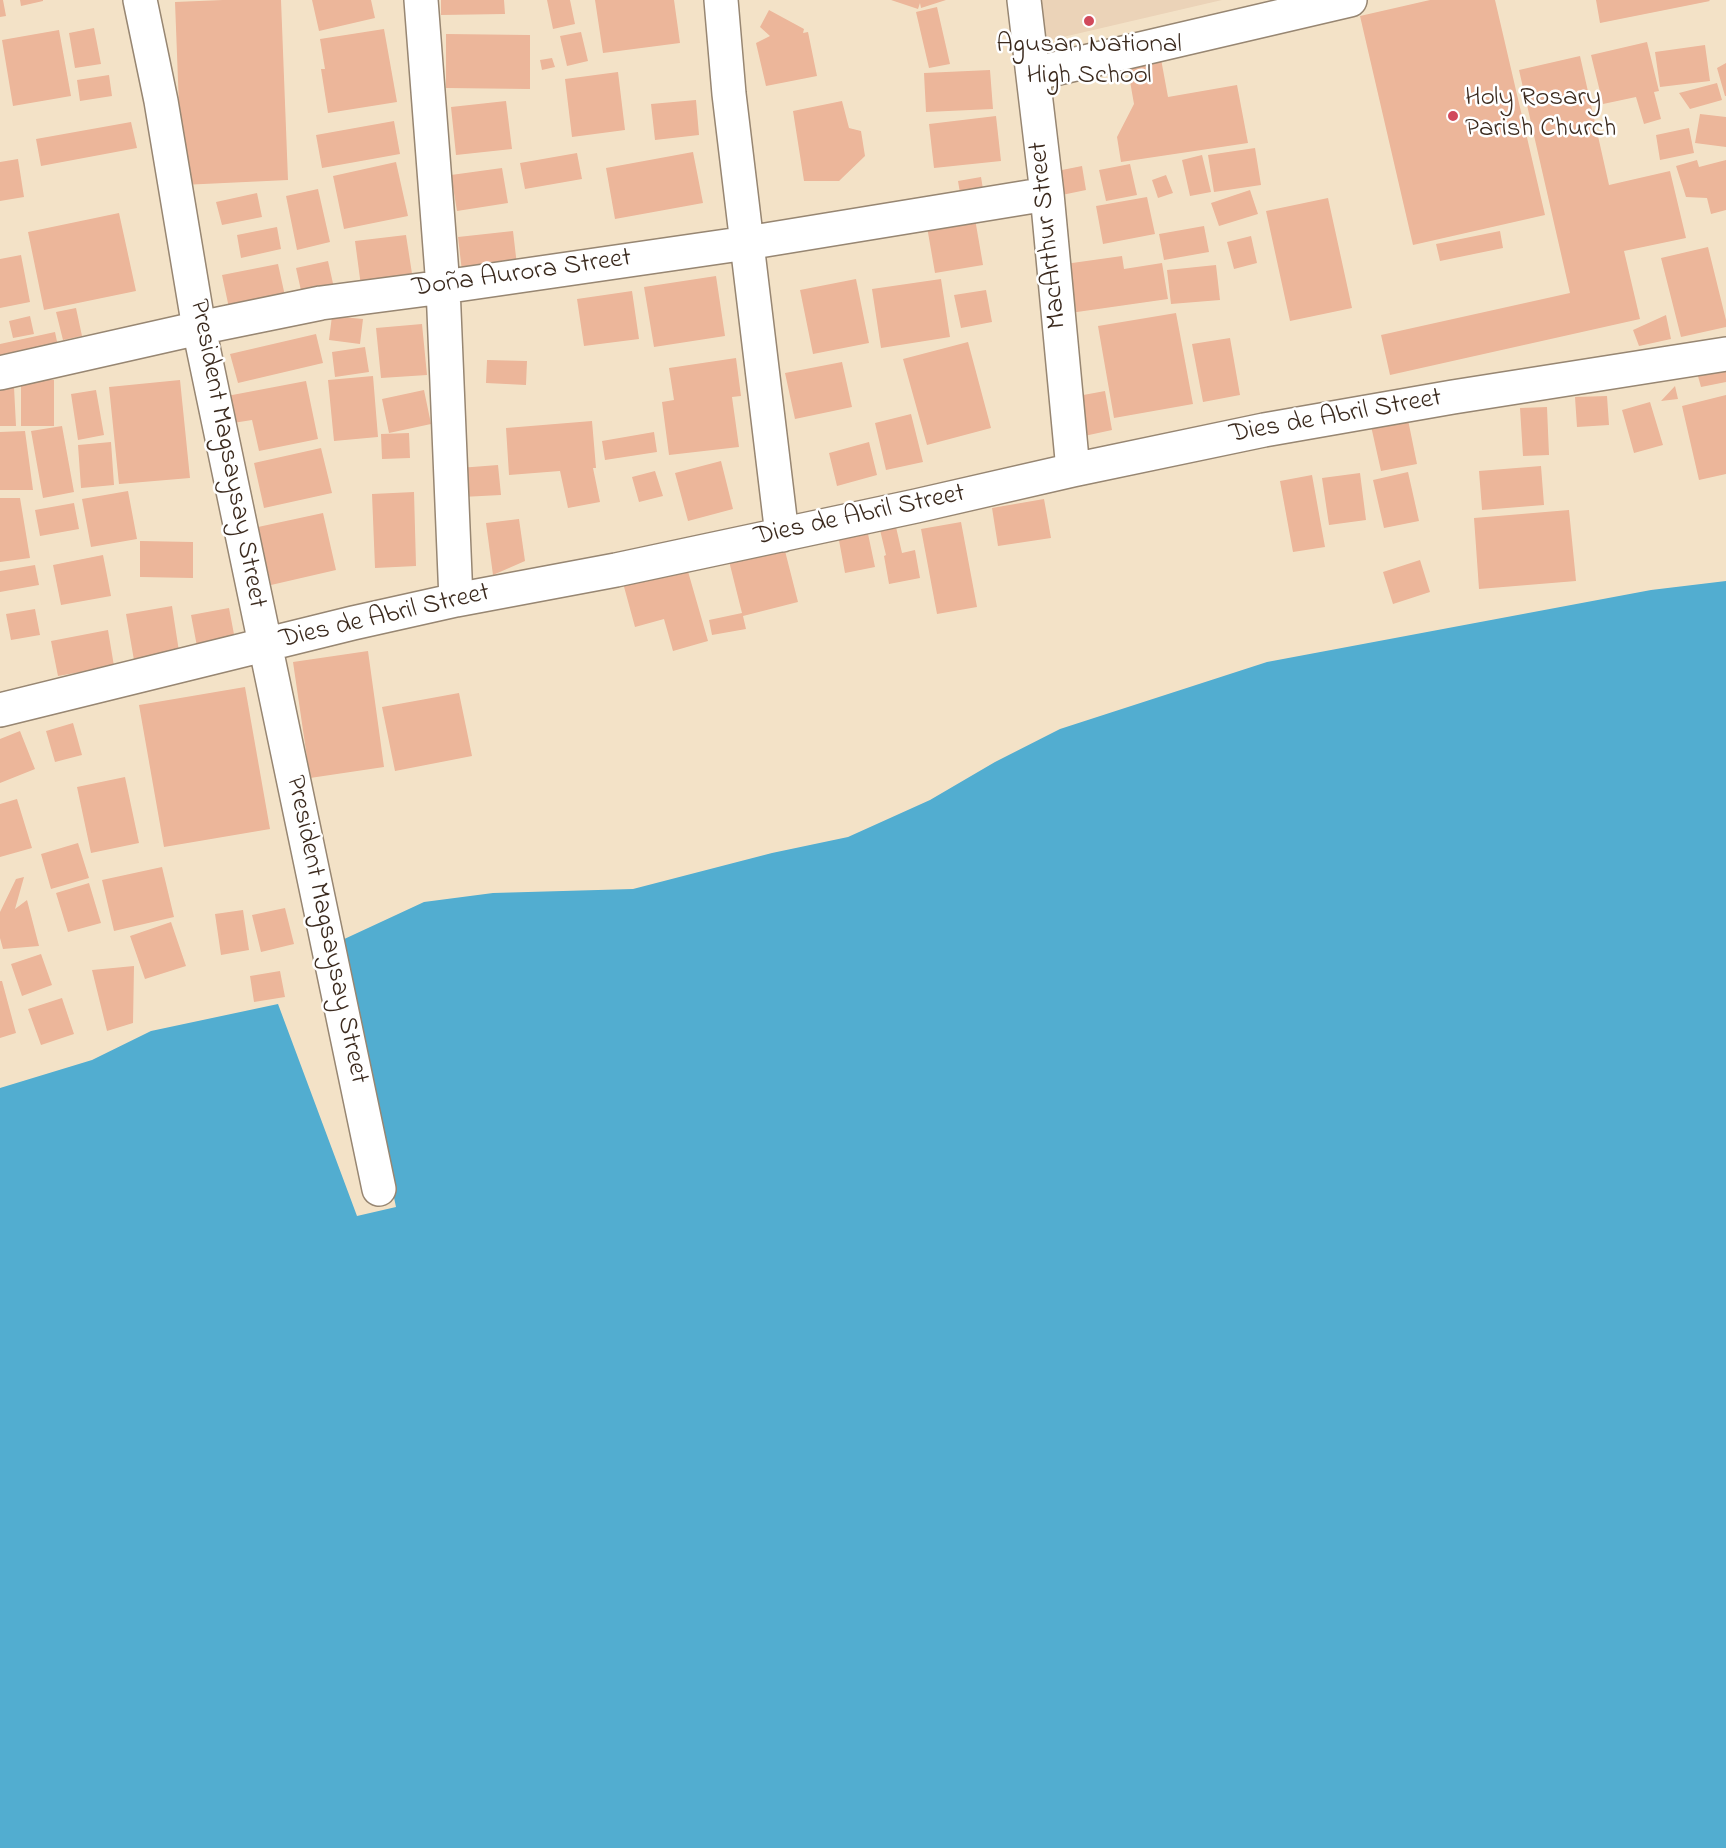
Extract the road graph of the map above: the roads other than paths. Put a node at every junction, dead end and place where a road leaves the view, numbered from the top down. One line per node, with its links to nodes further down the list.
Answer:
1 (140, 0): 10 (street, President Magsaysay Street)
2 (421, 0): 9 (street)
3 (721, 0): 8 (street)
4 (1024, 0): 6 (street, MacArthur Street)
5 (1350, 0): 6 (street)
6 (1033, 74): 7 (street, MacArthur Street)
7 (1047, 194): 8 (street, Doña Aurora Street); 13 (street, MacArthur Street)
8 (747, 243): 9 (street, Doña Aurora Street); 14 (street)
9 (443, 287): 10 (street, Doña Aurora Street); 15 (street)
10 (199, 328): 12 (street, Doña Aurora Street); 16 (street, President Magsaysay Street)
11 (1726, 354): 13 (street, Dies de Abril Street)
12 (0, 373)
13 (1073, 470): 14 (street, Dies de Abril Street)
14 (782, 535): 15 (street, Dies de Abril Street)
15 (456, 600): 16 (street, Dies de Abril Street)
16 (265, 645): 17 (street, Dies de Abril Street); 18 (street, President Magsaysay Street)
17 (0, 710)
18 (379, 1189)

